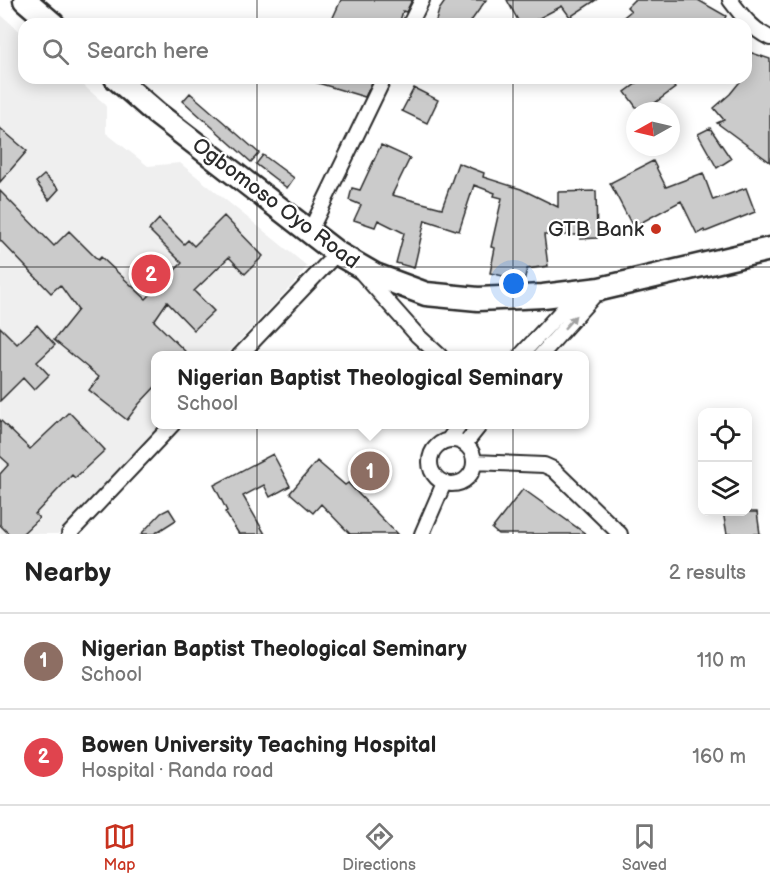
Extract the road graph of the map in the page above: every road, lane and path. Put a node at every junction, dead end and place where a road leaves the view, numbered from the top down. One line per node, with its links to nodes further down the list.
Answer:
1 (25, 0): 4 (highway)
2 (422, 0): 5 (street)
3 (730, 0): 6 (street)
4 (46, 18)
5 (413, 18)
6 (744, 18)
7 (752, 26): 8 (street)
8 (770, 38)
9 (123, 84): 11 (highway, Ogbomoso Oyo Road)
10 (381, 84): 11 (street)
11 (310, 231): 13 (highway, Ogbomoso Oyo Road)
12 (770, 249): 14 (highway, Ogbomoso Oyo Road)
13 (343, 257): 14 (highway, Ogbomoso Oyo Road); 15 (street); 16 (street)
14 (590, 290): 17 (street); 18 (street, one-way to 14)
15 (244, 351)
16 (435, 351)
17 (525, 351)
18 (544, 351)
19 (168, 429): 26 (street)
20 (456, 429): 22 (street)
21 (477, 429): 23 (street)
22 (449, 439): 23 (street); 25 (street)
23 (465, 444): 24 (street)
24 (474, 462): 25 (street); 28 (street)
25 (444, 483): 27 (street)
26 (69, 534)
27 (422, 534)
28 (620, 534)

